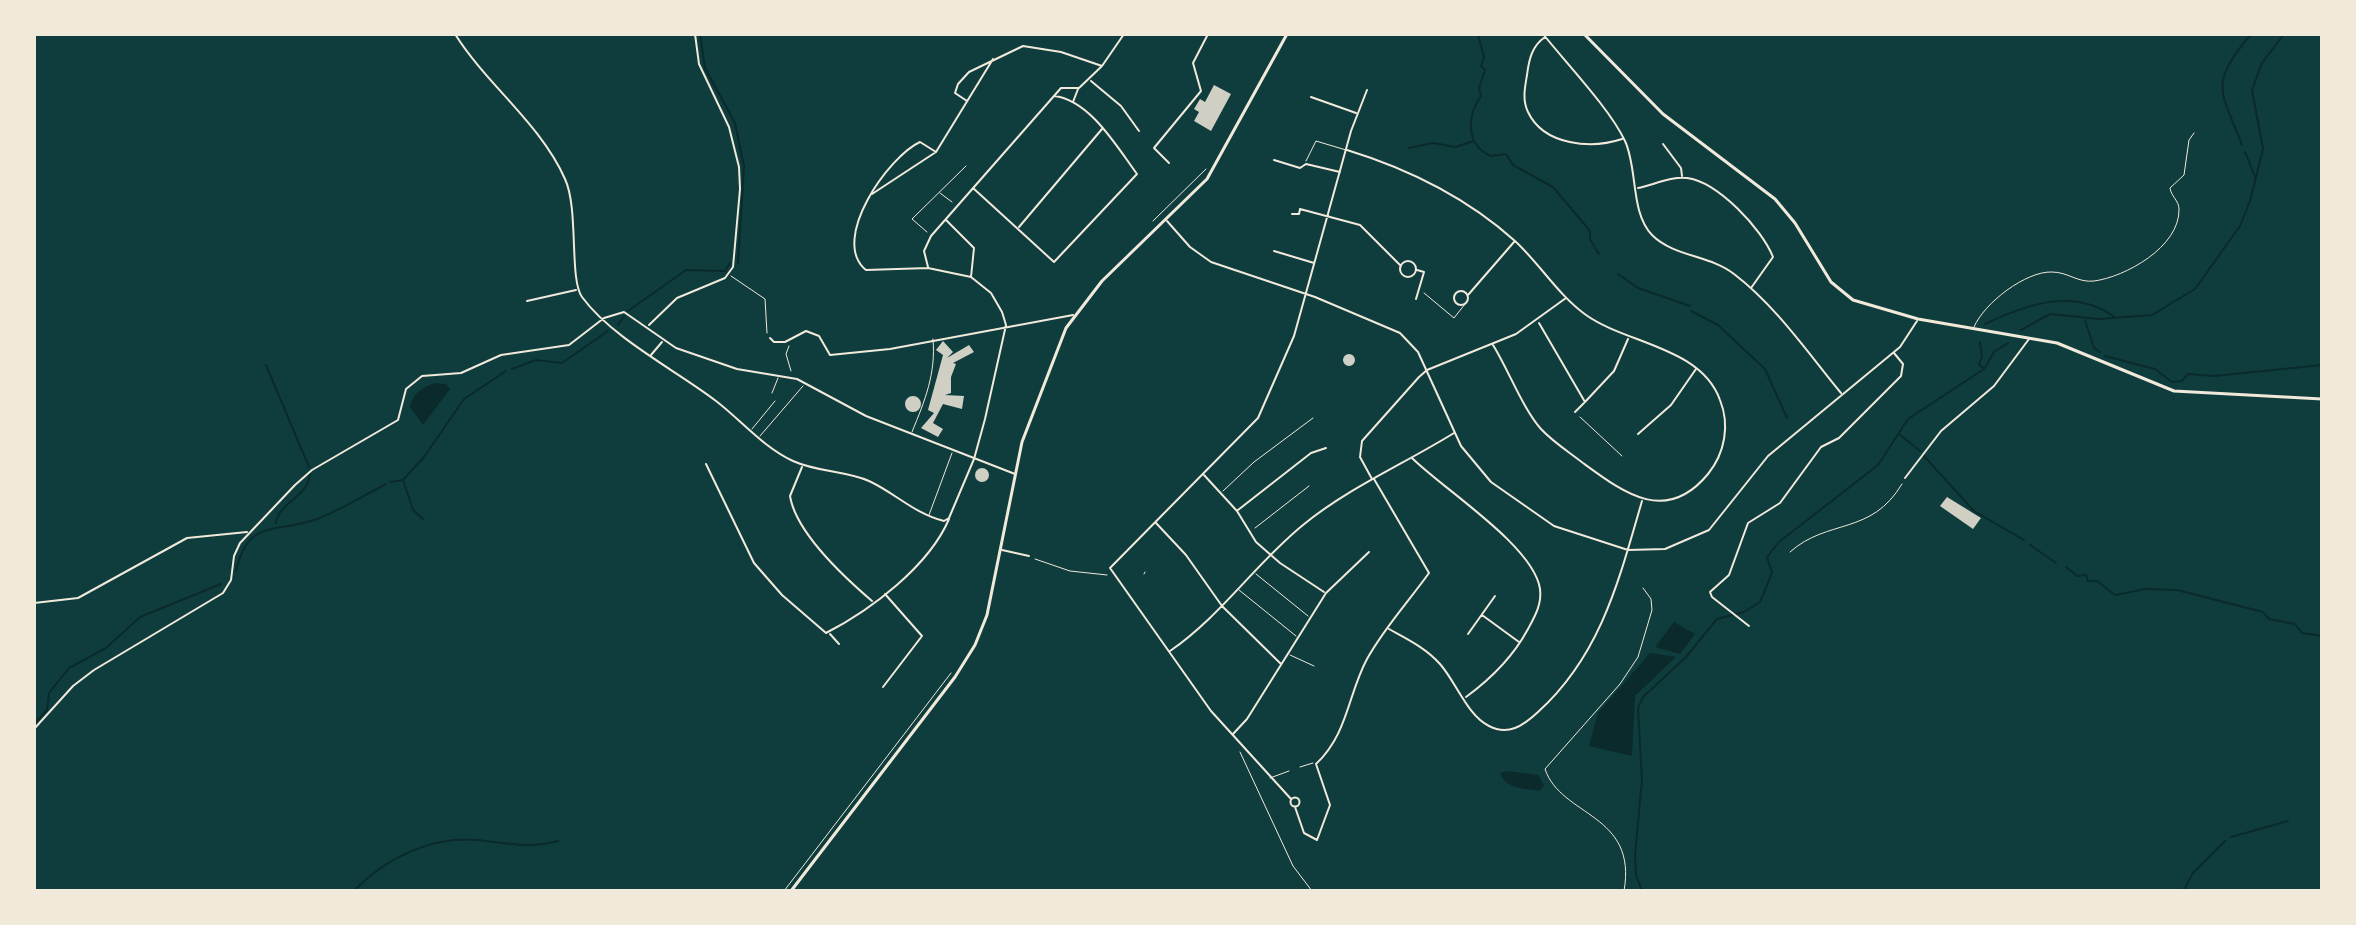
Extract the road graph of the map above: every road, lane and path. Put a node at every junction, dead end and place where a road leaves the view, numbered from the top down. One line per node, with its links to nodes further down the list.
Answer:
1 (455, 34): 52 (street)
2 (695, 34): 50 (street)
3 (1124, 34): 9 (street)
4 (1208, 34): 27 (street)
5 (1287, 34): 40 (main road)
6 (1584, 34): 63 (main road)
7 (1544, 35): 21 (street); 21 (street)
8 (993, 59): 9 (street); 15 (street); 15 (street)
9 (1102, 66): 10 (street)
10 (1090, 80): 11 (street); 19 (street)
11 (1078, 88): 13 (street); 16 (street)
12 (1367, 90): 17 (street)
13 (1054, 96): 16 (street); 32 (street)
14 (1311, 97): 17 (street)
15 (968, 102): 24 (street)
16 (1073, 103): 18 (street)
17 (1357, 113): 23 (street)
18 (1103, 128): 42 (street); 42 (street)
19 (1139, 131)
20 (2194, 133): 67 (lane)
21 (1624, 138): 33 (street)
22 (1663, 144): 31 (street)
23 (1346, 150): 28 (lane); 30 (street); 44 (street)
24 (936, 152): 35 (street); 35 (street)
25 (1274, 160): 28 (street)
26 (1211, 161): 41 (path)
27 (1169, 163)
28 (1306, 164): 30 (street)
29 (966, 166): 34 (path)
30 (1341, 172): 38 (street)
31 (1682, 177): 33 (street); 54 (street)
32 (973, 188): 36 (street); 42 (street)
33 (1637, 189): 54 (street)
34 (939, 192): 36 (path); 43 (path)
35 (871, 194): 48 (street)
36 (957, 206): 39 (street)
37 (1292, 214): 38 (street)
38 (1329, 216): 46 (street); 47 (street)
39 (946, 220): 43 (street); 51 (street)
40 (1166, 220): 55 (street); 61 (main road)
41 (1153, 221)
42 (1018, 228)
43 (931, 236): 48 (street)
44 (1515, 241): 56 (street); 57 (street)
45 (1274, 251): 46 (street)
46 (1316, 263): 55 (street)
47 (1401, 266): 49 (street); 49 (street)
48 (928, 268): 51 (street)
49 (1416, 269): 53 (street)
50 (729, 275): 66 (street); 68 (path)
51 (971, 277): 65 (street)
52 (577, 289): 59 (street); 62 (street)
53 (1419, 289): 58 (street); 60 (path)
54 (1751, 289): 83 (street)
55 (1307, 294): 78 (street); 101 (street)
56 (1468, 295): 60 (street); 60 (street)
57 (1566, 298): 64 (street); 69 (street)
58 (1416, 299)
59 (527, 301)
60 (1465, 304)
61 (1074, 315): 65 (street); 102 (main road)
62 (604, 318): 66 (street); 76 (street); 112 (street)
63 (1918, 319): 67 (main road); 75 (street)
64 (1538, 322): 74 (street); 86 (street)
65 (1006, 325): 72 (street); 98 (street)
66 (648, 326): 73 (street)
67 (1973, 329): 70 (main road)
68 (770, 338): 71 (street)
69 (1628, 338): 77 (street); 86 (street)
70 (2029, 338): 84 (main road); 103 (street)
71 (790, 339): 72 (street); 80 (path)
72 (933, 339): 91 (lane)
73 (663, 340): 76 (street); 79 (street)
74 (1493, 345): 78 (street); 107 (street)
75 (1893, 352): 83 (street); 132 (street)
76 (650, 356): 89 (street)
77 (1697, 368): 92 (street); 107 (street)
78 (1427, 370): 90 (street); 104 (street)
79 (779, 376): 80 (street); 82 (lane)
80 (793, 379): 81 (street)
81 (805, 384): 91 (street); 93 (lane)
82 (772, 393)
83 (1842, 394): 115 (street)
84 (2322, 399)
85 (775, 401): 89 (lane)
86 (1585, 402): 87 (street)
87 (1575, 412): 96 (path)
88 (1313, 418): 106 (lane)
89 (750, 431): 93 (street)
90 (1454, 433): 97 (street); 115 (street)
91 (911, 434): 95 (street)
92 (1638, 434)
93 (758, 438): 100 (street)
94 (1326, 448): 108 (street)
95 (953, 450): 98 (street); 109 (lane)
96 (1622, 456)
97 (1412, 458): 104 (street); 137 (street)
98 (974, 459): 102 (street); 110 (street)
99 (706, 464): 134 (street)
100 (803, 465): 109 (street); 127 (street)
101 (1204, 474): 106 (street); 111 (street)
102 (1016, 475): 114 (main road)
103 (1905, 478): 117 (path)
104 (1374, 480): 118 (street); 133 (street)
105 (1309, 486): 113 (path)
106 (1221, 493): 108 (street)
107 (1642, 500): 115 (street)
108 (1237, 511): 113 (street)
109 (929, 516): 110 (street)
110 (949, 518): 124 (street)
111 (1155, 522): 121 (street); 129 (street)
112 (248, 532): 128 (street); 146 (street)
113 (1250, 532): 118 (street)
114 (1001, 550): 119 (street); 156 (main road)
115 (1628, 550): 145 (street)
116 (1369, 552): 125 (street)
117 (1790, 552)
118 (1269, 554): 120 (street); 125 (street)
119 (1029, 556): 121 (path)
120 (1254, 572): 123 (street); 131 (lane)
121 (1112, 575): 139 (street)
122 (1643, 588): 158 (path)
123 (1239, 590): 129 (street); 136 (lane)
124 (884, 593): 127 (street); 144 (street)
125 (1326, 593): 131 (street)
126 (1495, 596): 130 (street)
127 (873, 601): 134 (street)
128 (34, 603)
129 (1222, 606): 139 (street); 141 (street)
130 (1482, 615): 135 (street); 137 (street)
131 (1310, 618): 136 (street)
132 (1749, 626)
133 (1388, 628): 145 (street); 149 (street)
134 (828, 633): 138 (street)
135 (1468, 634)
136 (1298, 638): 140 (street)
137 (1520, 643): 145 (street)
138 (839, 644)
139 (1169, 652): 147 (street)
140 (1288, 654): 141 (street); 143 (lane)
141 (1281, 664): 147 (street)
142 (957, 665): 155 (path)
143 (1314, 666)
144 (883, 687)
145 (1465, 697)
146 (34, 729)
147 (1232, 735): 148 (street)
148 (1238, 744): 152 (street); 157 (path)
149 (1316, 764): 150 (lane); 154 (street)
150 (1300, 767)
151 (1289, 771): 152 (lane)
152 (1270, 778): 153 (street)
153 (1291, 799): 154 (street); 154 (street)
154 (1295, 807)
155 (784, 891)
156 (791, 891)
157 (1312, 891)
158 (1624, 891)

